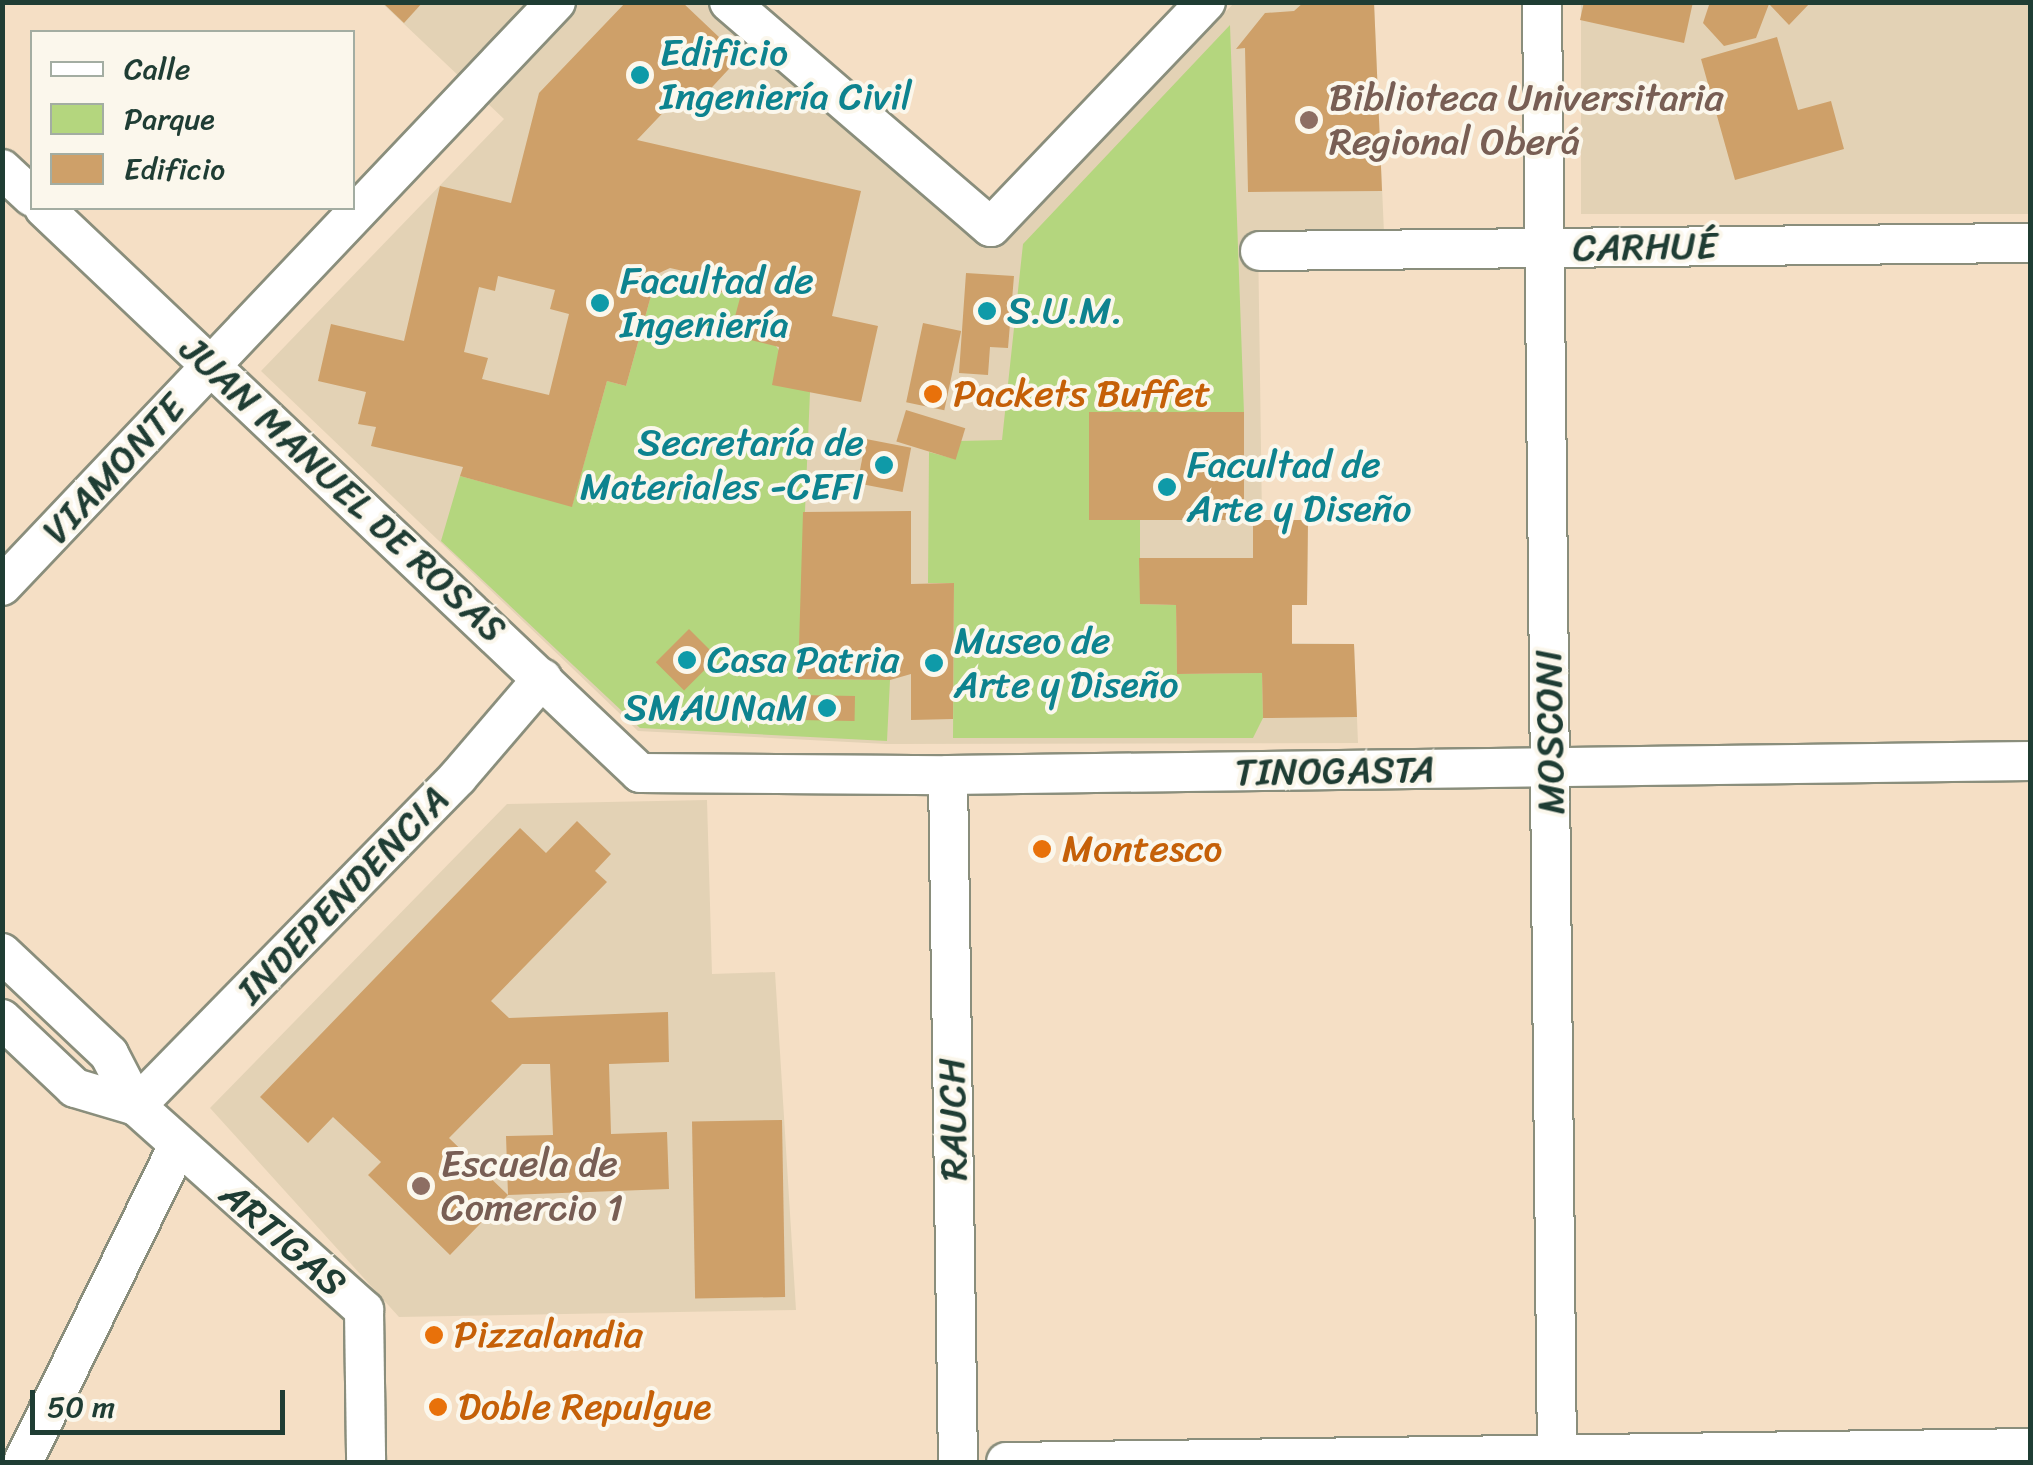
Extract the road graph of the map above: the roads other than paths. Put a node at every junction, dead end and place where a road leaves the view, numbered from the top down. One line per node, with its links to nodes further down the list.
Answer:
1 (556, 2): 11 (street, VIAMONTE)
2 (729, 2): 3 (street)
3 (1206, 2)
4 (1542, 2): 9 (street, MOSCONI)
5 (2, 168): 6 (street)
6 (30, 195)
7 (46, 210): 11 (street, JUAN MANUEL DE ROSAS)
8 (2030, 243): 9 (street, CARHUÉ)
9 (1545, 248): 10 (street, CARHUÉ); 15 (street, MOSCONI)
10 (1260, 251)
11 (212, 366): 12 (street, VIAMONTE); 13 (street, JUAN MANUEL DE ROSAS)
12 (2, 586)
13 (543, 678): 16 (street, JUAN MANUEL DE ROSAS); 20 (street, INDEPENDENCIA)
14 (2030, 761): 15 (street, TINOGASTA)
15 (1550, 768): 17 (street, TINOGASTA); 23 (street, MOSCONI)
16 (640, 773): 17 (street, TINOGASTA)
17 (948, 775): 26 (street, RAUCH)
18 (2, 954): 20 (street)
19 (2, 1020): 20 (street)
20 (136, 1106): 21 (street, ARTIGAS)
21 (178, 1146): 24 (street); 25 (street, ARTIGAS)
22 (2030, 1448): 23 (street)
23 (1558, 1459): 27 (street)
24 (23, 1462)
25 (366, 1462)
26 (958, 1462)
27 (1006, 1462)

